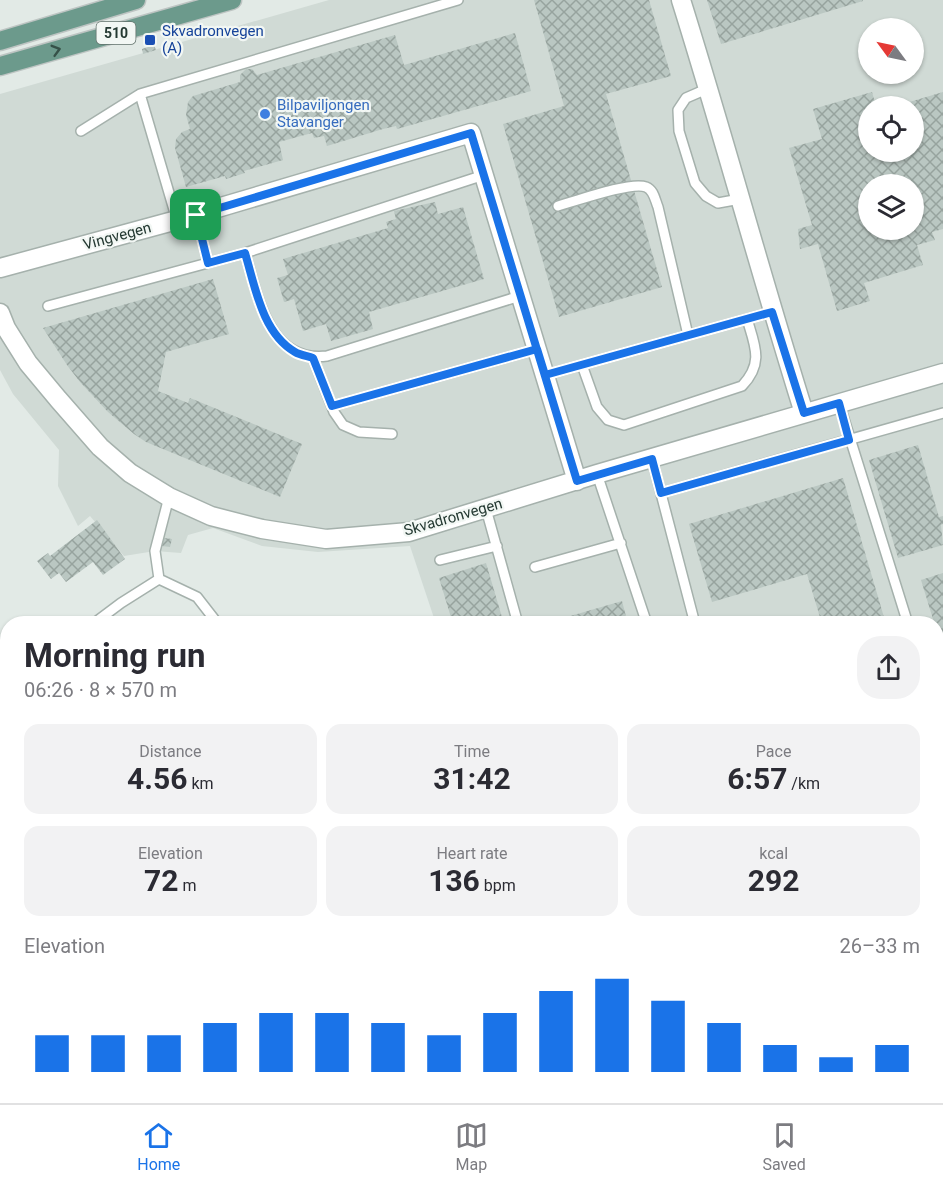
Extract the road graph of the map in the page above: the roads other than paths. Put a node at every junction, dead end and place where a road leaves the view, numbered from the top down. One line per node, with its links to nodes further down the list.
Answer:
1 (136, 0): 5 (main road, 510)
2 (232, 0): 6 (main road, 510, one-way to 2)
3 (458, 0): 8 (lane)
4 (681, 0): 7 (street)
5 (0, 41)
6 (0, 66)
7 (709, 88): 11 (street); 11 (lane)
8 (140, 94): 9 (lane); 14 (lane)
9 (81, 131)
10 (484, 175): 13 (street, Vingvegen); 15 (lane); 18 (street, Vingvegen)
11 (740, 199): 20 (street)
12 (558, 206): 23 (lane)
13 (196, 215): 14 (street, Vingvegen); 16 (lane)
14 (177, 220): 17 (street, Vingvegen)
15 (245, 253): 16 (lane); 25 (lane)
16 (208, 263): 19 (lane)
17 (0, 268)
18 (520, 296): 24 (street, Vingvegen); 25 (lane)
19 (48, 306)
20 (772, 312): 22 (lane); 31 (street)
21 (0, 313): 39 (street, Skvadronvegen)
22 (747, 319): 23 (lane); 26 (lane)
23 (688, 335): 26 (lane)
24 (537, 349): 28 (street, Vingvegen); 30 (lane)
25 (313, 358): 30 (lane)
26 (582, 365): 28 (lane)
27 (943, 373): 29 (street, Skvadronvegen)
28 (545, 375): 37 (street, Vingvegen)
29 (839, 403): 31 (street, Skvadronvegen); 34 (lane)
30 (332, 406): 33 (lane)
31 (804, 413): 35 (street, Skvadronvegen)
32 (943, 413): 34 (lane)
33 (392, 434)
34 (849, 440): 38 (lane); 51 (lane)
35 (652, 459): 36 (street, Skvadronvegen); 38 (lane)
36 (597, 474): 37 (street, Skvadronvegen); 41 (lane)
37 (577, 481): 40 (street, Skvadronvegen)
38 (661, 493): 50 (lane)
39 (169, 497): 40 (street, Skvadronvegen); 45 (lane)
40 (486, 508): 42 (lane)
41 (621, 543): 44 (lane); 49 (lane)
42 (497, 546): 43 (lane); 48 (lane)
43 (440, 560)
44 (536, 567)
45 (159, 579): 46 (lane); 47 (lane)
46 (104, 616)
47 (211, 616)
48 (516, 616)
49 (644, 616)
50 (693, 616)
51 (905, 616)

